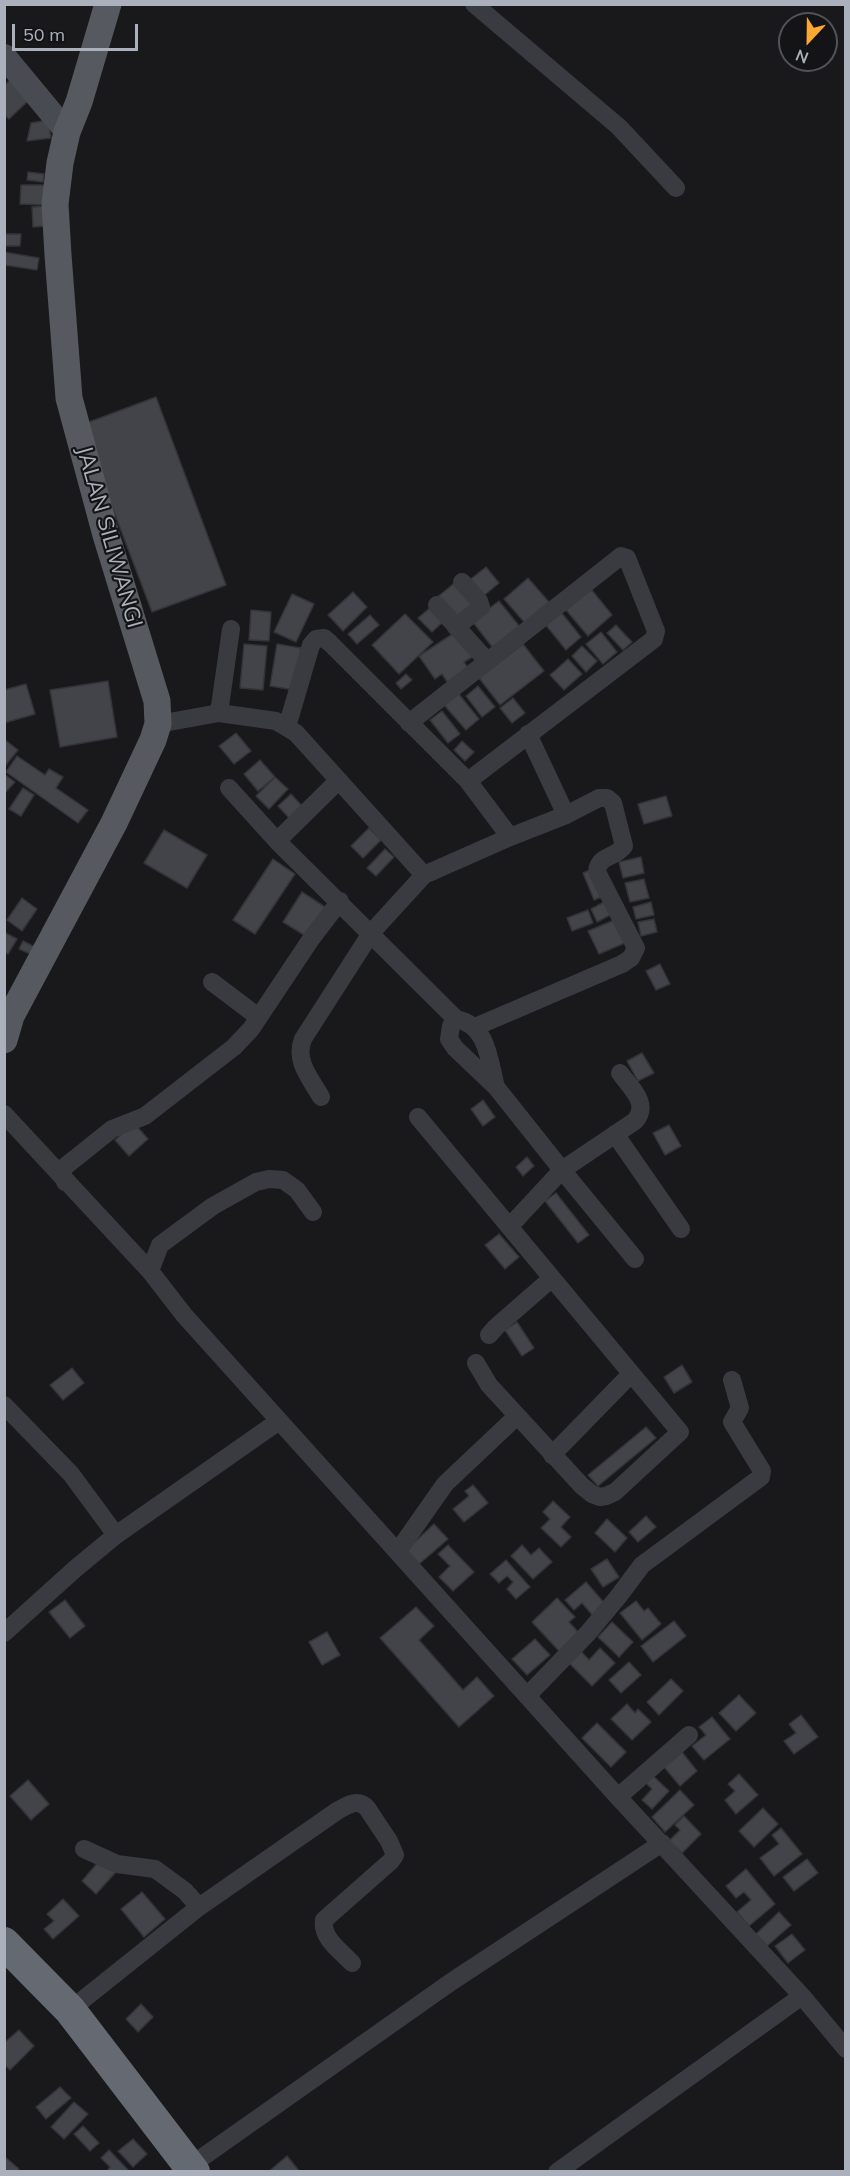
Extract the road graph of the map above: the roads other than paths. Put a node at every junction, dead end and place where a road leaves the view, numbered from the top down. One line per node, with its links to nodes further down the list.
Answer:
1 (108, 4): 4 (main road, JALAN SILIWANGI)
2 (474, 4): 5 (street)
3 (4, 56): 4 (street)
4 (67, 132): 13 (main road, JALAN SILIWANGI)
5 (676, 188)
6 (462, 582): 8 (street)
7 (437, 605): 8 (street)
8 (456, 627): 10 (street)
9 (231, 629): 11 (street)
10 (487, 662): 12 (street); 15 (street)
11 (219, 713): 13 (street); 14 (street)
12 (409, 723): 14 (street); 17 (street)
13 (158, 724): 28 (main road, JALAN SILIWANGI)
14 (287, 727): 16 (street)
15 (528, 734): 17 (street); 19 (street)
16 (338, 781): 21 (street); 22 (street)
17 (468, 782): 20 (street)
18 (229, 788): 21 (street)
19 (566, 815): 20 (street); 29 (street)
20 (510, 837): 22 (street)
21 (278, 841): 23 (street)
22 (424, 875): 24 (street)
23 (340, 902): 24 (street); 26 (street)
24 (370, 933): 27 (street); 32 (street)
25 (212, 982): 26 (street)
26 (257, 1016): 37 (street)
27 (456, 1019): 29 (street); 31 (street)
28 (7, 1023)
29 (475, 1027): 31 (street)
30 (620, 1073): 35 (street)
31 (496, 1087): 36 (street)
32 (321, 1097)
33 (4, 1114): 37 (street)
34 (417, 1117): 39 (street)
35 (615, 1134): 36 (street); 40 (street)
36 (562, 1170): 39 (street); 41 (street)
37 (65, 1182): 42 (street)
38 (313, 1212): 42 (street)
39 (510, 1226): 43 (street)
40 (681, 1229)
41 (635, 1258)
42 (150, 1271): 50 (street)
43 (551, 1279): 44 (street); 46 (street)
44 (489, 1335)
45 (476, 1363): 49 (street)
46 (631, 1374): 51 (street); 51 (street)
47 (732, 1380): 55 (street)
48 (4, 1405): 52 (street)
49 (517, 1416): 51 (street); 53 (street)
50 (279, 1421): 52 (street); 53 (street)
51 (552, 1455)
52 (116, 1535): 54 (street)
53 (398, 1551): 55 (street)
54 (5, 1633)
55 (526, 1696): 57 (street)
56 (689, 1735): 57 (street)
57 (618, 1797): 58 (street)
58 (662, 1844): 63 (street); 66 (street)
59 (84, 1849): 60 (street)
60 (199, 1907): 62 (street); 64 (street)
61 (4, 1943): 64 (highway)
62 (352, 1963)
63 (802, 1996): 65 (street); 67 (street)
64 (70, 2010): 66 (highway)
65 (846, 2049)
66 (192, 2169)
67 (557, 2172)

